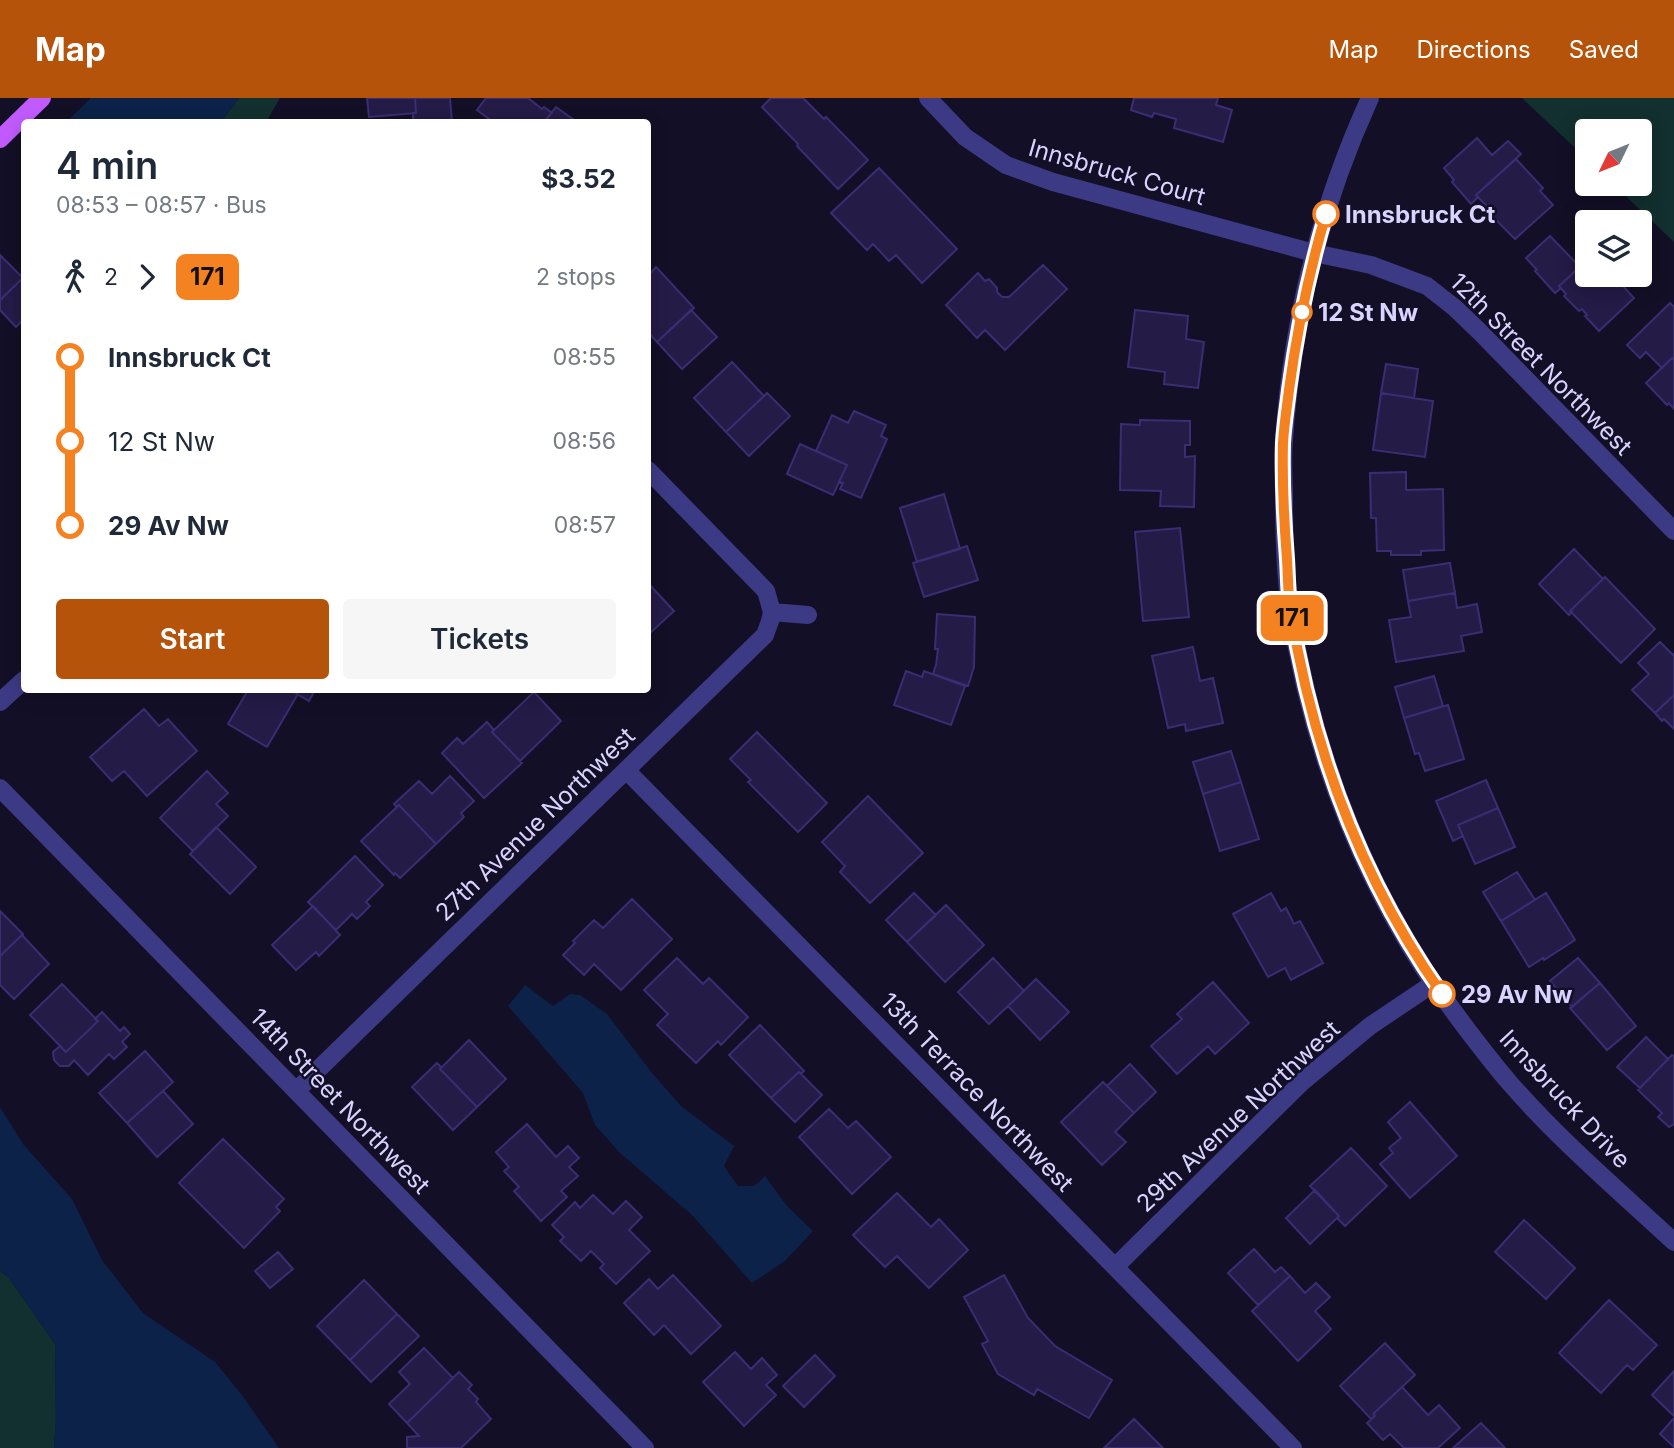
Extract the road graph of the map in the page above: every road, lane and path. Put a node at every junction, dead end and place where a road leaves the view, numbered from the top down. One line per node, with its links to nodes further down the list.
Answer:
1 (42, 98): 4 (main road)
2 (928, 98): 5 (street, Innsbruck Court)
3 (1370, 98): 5 (street, Innsbruck Drive)
4 (0, 139)
5 (1314, 253): 7 (street, 12th Street Northwest); 14 (street, Innsbruck Drive)
6 (651, 473): 8 (street)
7 (1674, 531)
8 (772, 612): 9 (street); 12 (street, 27th Avenue Northwest)
9 (808, 615)
10 (21, 683): 11 (street)
11 (0, 702)
12 (626, 770): 15 (street, 27th Avenue Northwest); 17 (street, 13th Terrace Northwest)
13 (0, 788): 15 (street, 14th Street Northwest)
14 (1434, 983): 16 (street, Innsbruck Drive); 17 (street, 29th Avenue Northwest)
15 (296, 1091): 18 (street, 14th Street Northwest)
16 (1674, 1242)
17 (1115, 1267): 19 (street, 13th Terrace Northwest)
18 (645, 1448)
19 (1293, 1448)

